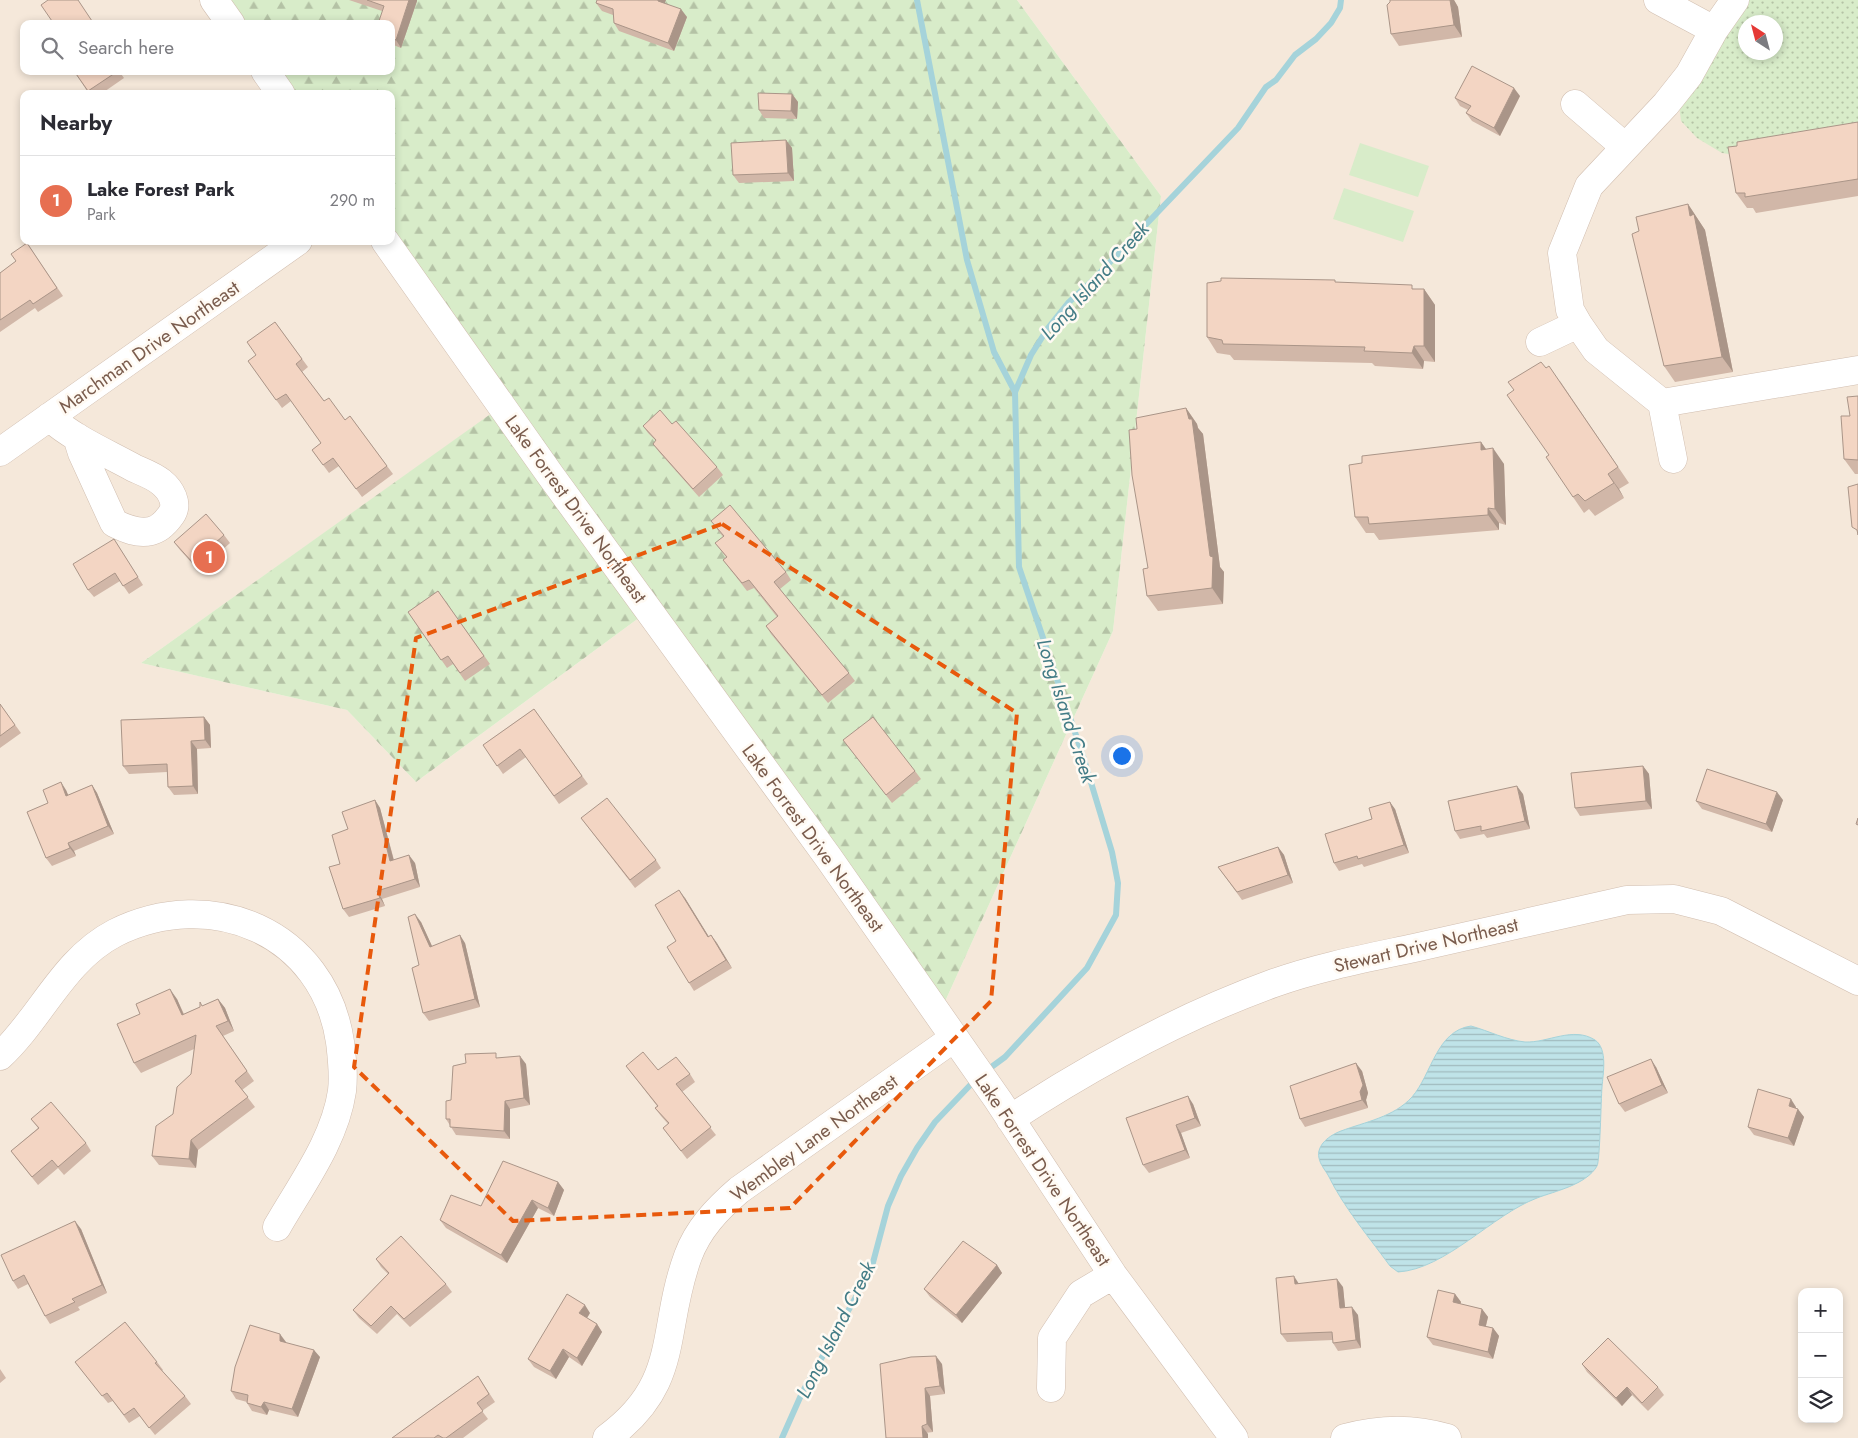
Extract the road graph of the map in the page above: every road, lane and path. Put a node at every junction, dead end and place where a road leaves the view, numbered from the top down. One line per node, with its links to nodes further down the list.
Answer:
1 (214, 0): 4 (street)
2 (1658, 0): 5 (street)
3 (1735, 0): 5 (street)
4 (228, 20)
5 (1714, 30): 9 (street)
6 (268, 75): 7 (street)
7 (278, 90)
8 (1575, 104): 9 (street)
9 (1624, 146): 12 (street)
10 (292, 245): 16 (street, Marchman Drive Northeast)
11 (389, 245): 21 (street, Lake Forrest Drive Northeast)
12 (1578, 324): 13 (street); 15 (street)
13 (1540, 342)
14 (1858, 370): 15 (street)
15 (1662, 403): 19 (street)
16 (49, 417): 17 (street); 18 (street, Marchman Drive Northeast)
17 (77, 437)
18 (0, 452)
19 (1673, 459)
20 (1858, 981): 23 (street, Stewart Drive Northeast)
21 (954, 1038): 23 (street, Lake Forrest Drive Northeast); 27 (street, Wembley Lane Northeast)
22 (0, 1056): 24 (street)
23 (1004, 1109): 25 (street, Lake Forrest Drive Northeast)
24 (277, 1227)
25 (1113, 1275): 26 (street); 28 (street, Lake Forrest Drive Northeast)
26 (1051, 1388)
27 (606, 1438)
28 (1234, 1438)
29 (1346, 1438): 30 (street)
30 (1447, 1438)

